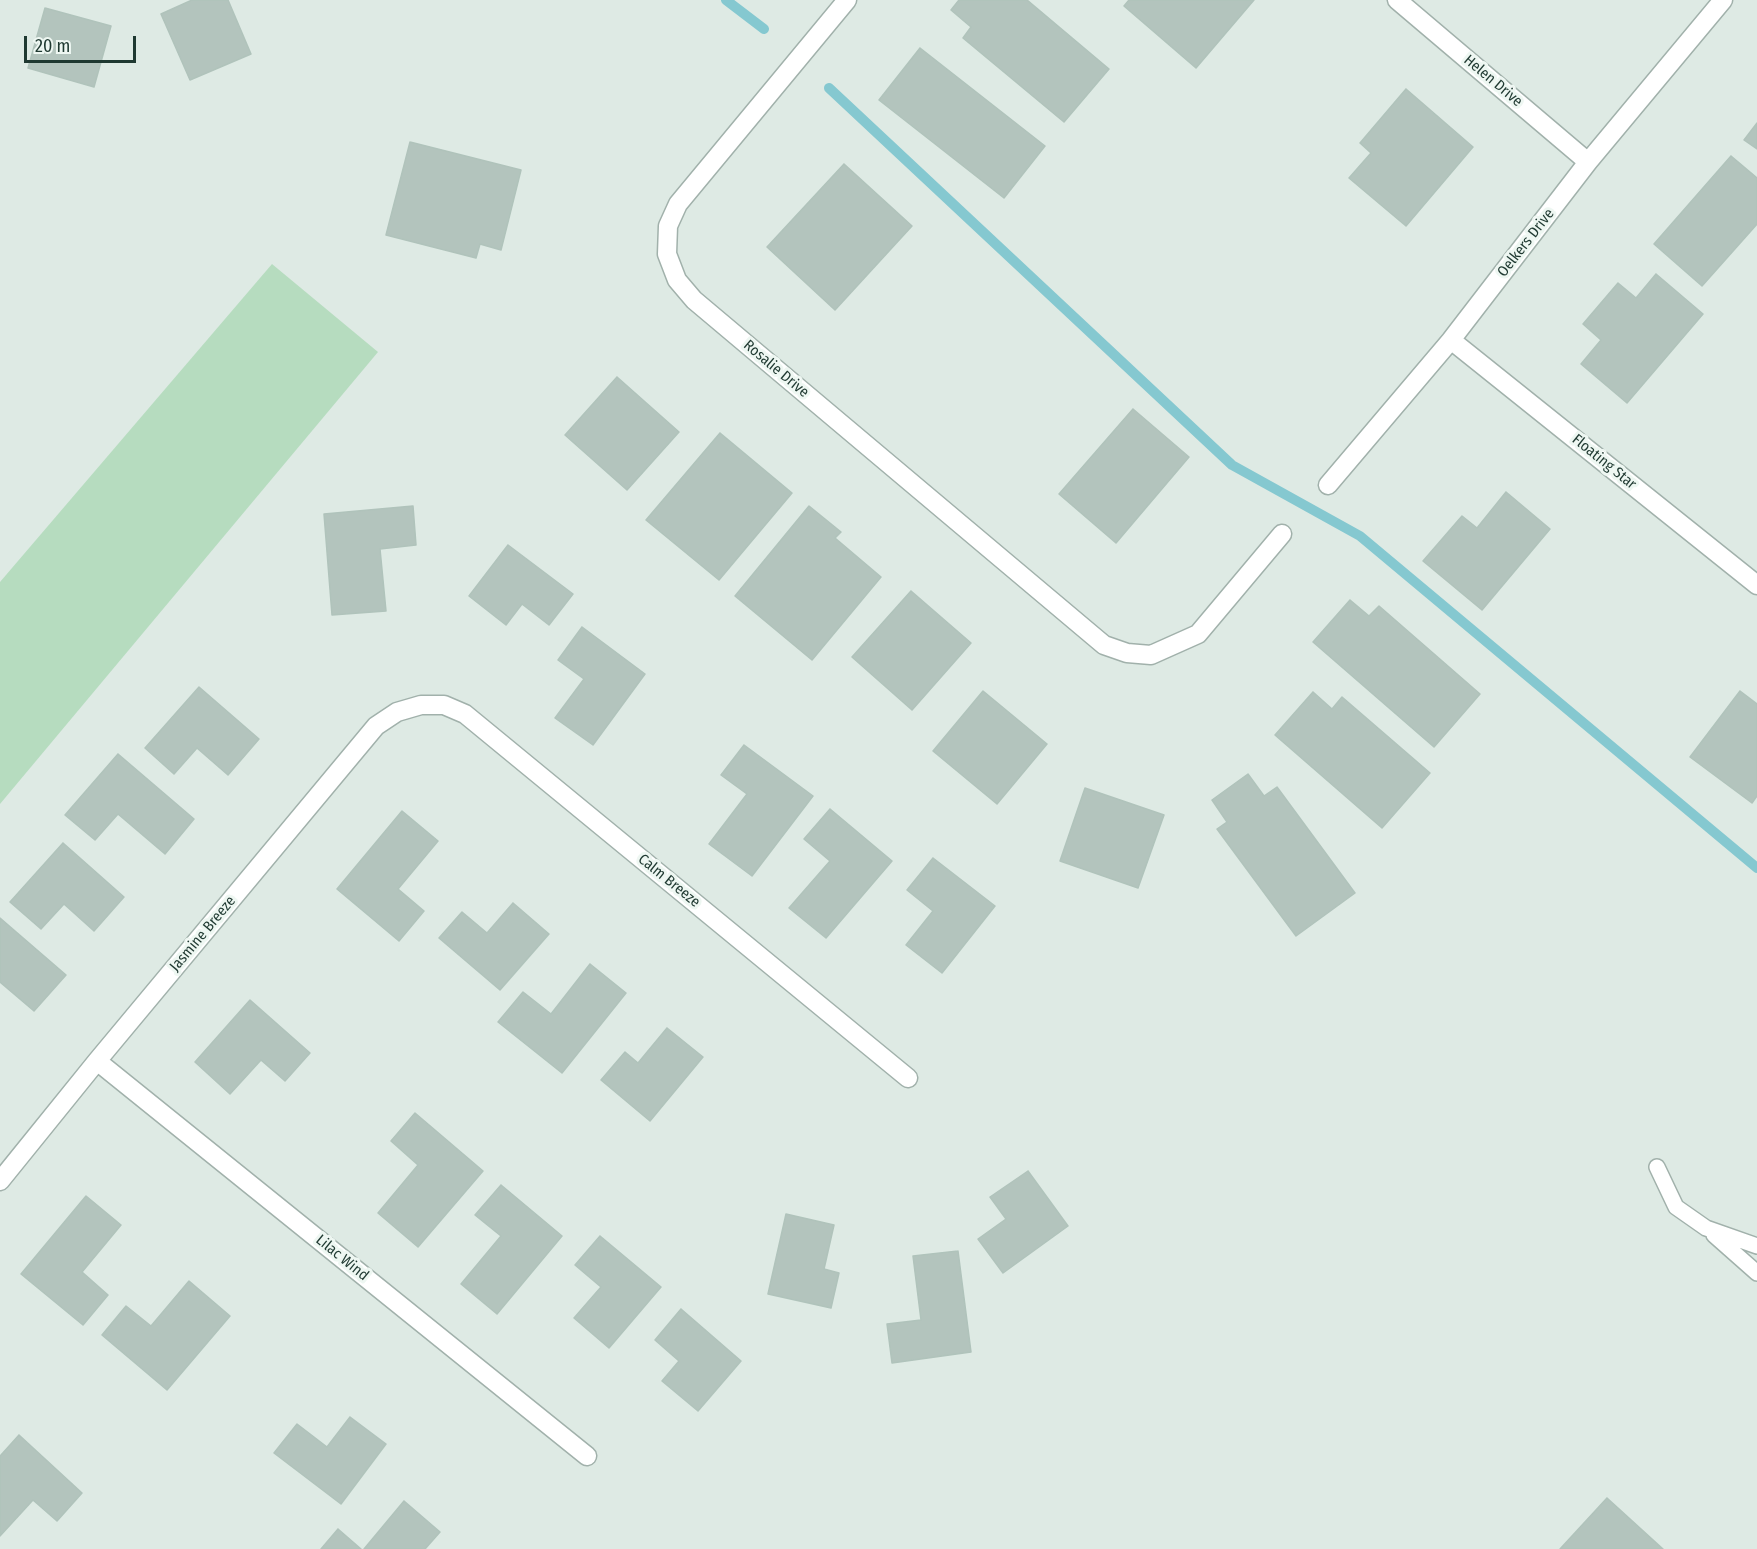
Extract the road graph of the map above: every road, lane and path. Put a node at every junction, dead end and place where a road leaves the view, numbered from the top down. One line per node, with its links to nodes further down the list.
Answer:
1 (847, 0): 7 (street, Rosalie Drive)
2 (1397, 0): 4 (street, Helen Drive)
3 (1724, 0): 4 (street, Oelkers Drive)
4 (1588, 162): 5 (street, Oelkers Drive)
5 (1451, 340): 6 (street, Oelkers Drive); 8 (street, Floating Star)
6 (1329, 485)
7 (1282, 534)
8 (1757, 585)
9 (421, 705): 10 (street, Jasmine Breeze); 11 (street, Calm Breeze)
10 (97, 1061): 13 (street, Jasmine Breeze); 17 (street, Lilac Wind)
11 (908, 1078)
12 (1657, 1167): 14 (lane)
13 (0, 1181)
14 (1706, 1228): 15 (lane); 16 (lane)
15 (1757, 1246)
16 (1757, 1273)
17 (587, 1456)

